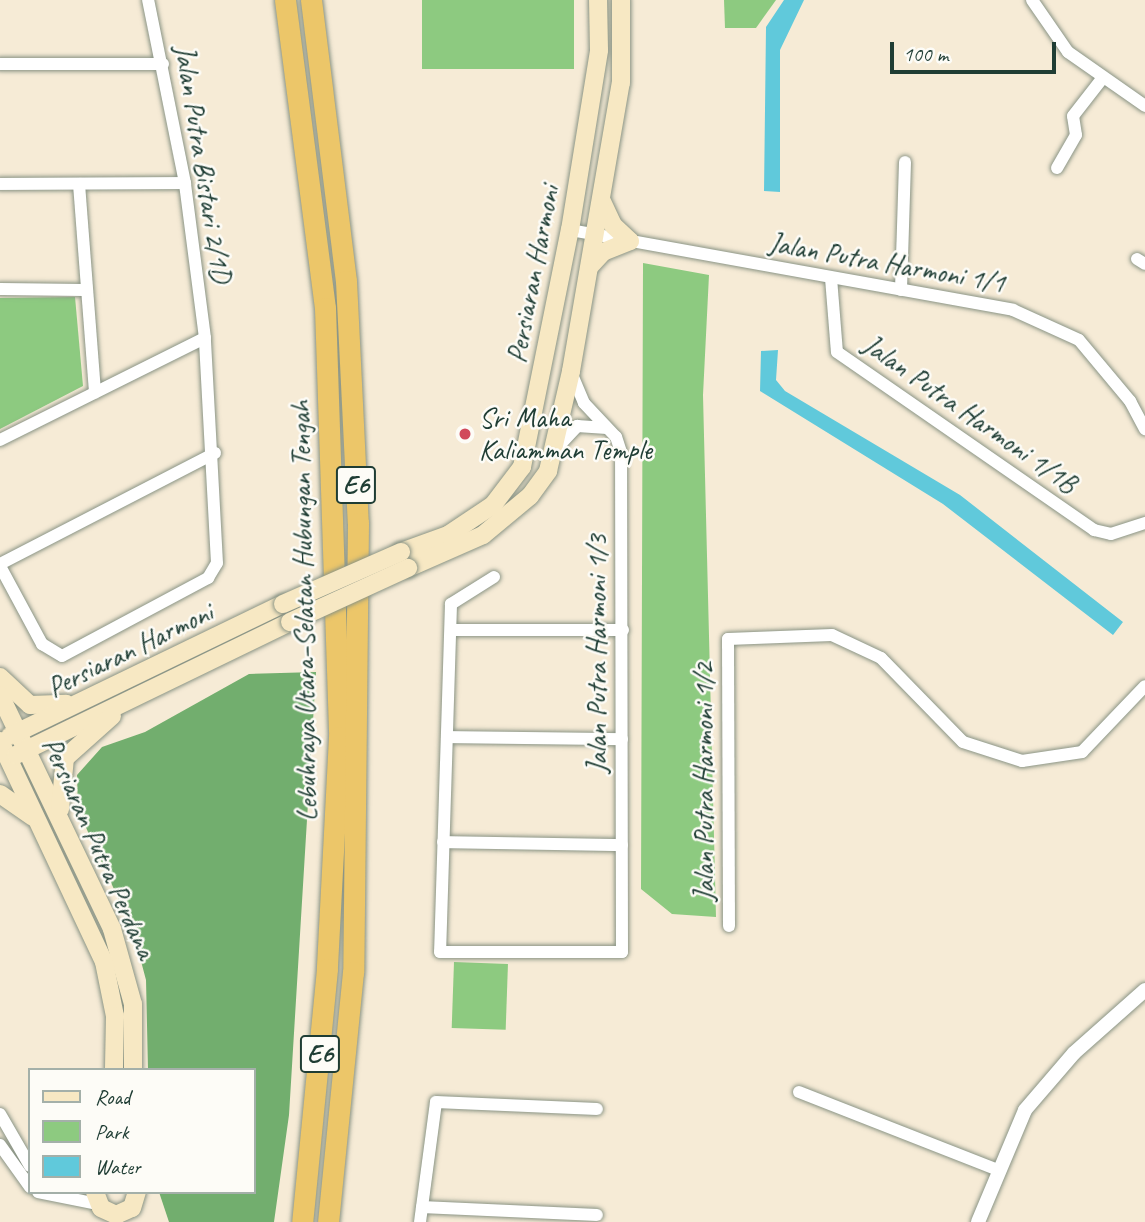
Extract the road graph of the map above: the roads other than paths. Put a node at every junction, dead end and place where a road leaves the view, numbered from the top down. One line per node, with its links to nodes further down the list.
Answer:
1 (148, 0): 8 (street, Jalan Putra Bistari 2/1D)
2 (285, 0): 72 (highway, Lebuhraya Utara–Selatan Hubungan Tengah / E6)
3 (311, 0): 73 (highway, Lebuhraya Utara–Selatan Hubungan Tengah / E6)
4 (598, 0): 17 (main road, Persiaran Harmoni)
5 (621, 0): 16 (main road, Persiaran Harmoni)
6 (1032, 0): 9 (street)
7 (0, 64): 8 (street)
8 (163, 64): 13 (street, Jalan Putra Bistari 2/1D)
9 (1101, 80): 10 (street); 12 (street)
10 (1145, 106)
11 (905, 162): 24 (street)
12 (1057, 169)
13 (185, 183): 15 (street); 25 (street, Jalan Putra Bistari 2/1D)
14 (0, 184): 15 (street)
15 (79, 184): 23 (street)
16 (601, 196): 18 (main road, Persiaran Harmoni); 19 (main road)
17 (570, 230): 18 (street, Jalan Putra Harmoni 1/1); 35 (main road, Persiaran Harmoni)
18 (595, 234): 19 (street, Jalan Putra Harmoni 1/1); 20 (main road, Persiaran Harmoni)
19 (630, 241): 20 (main road); 21 (street, Jalan Putra Harmoni 1/1)
20 (590, 266): 26 (main road, Persiaran Harmoni)
21 (831, 278): 24 (street, Jalan Putra Harmoni 1/1); 34 (street, Jalan Putra Harmoni 1/1B)
22 (0, 289): 23 (street)
23 (84, 290): 27 (street)
24 (901, 290): 30 (street, Jalan Putra Harmoni 1/1)
25 (205, 338): 27 (street); 32 (street, Jalan Putra Bistari 2/1D)
26 (571, 371): 29 (street, Jalan Putra Harmoni 1/3); 33 (main road, Persiaran Harmoni)
27 (94, 392): 31 (street)
28 (0, 423): 31 (street)
29 (607, 428): 33 (street, Persiaran Harmoni); 39 (street, Jalan Putra Harmoni 1/3)
30 (1145, 429)
31 (3, 438)
32 (215, 453): 36 (street); 36 (street, Jalan Putra Bistari 2/1D)
33 (551, 456): 35 (main road, Persiaran Harmoni)
34 (1145, 523)
35 (405, 560): 43 (main road, Persiaran Harmoni, bridge); 44 (main road, Persiaran Harmoni, bridge)
36 (0, 565)
37 (494, 577): 38 (street)
38 (450, 630): 39 (street); 46 (street)
39 (623, 630): 47 (street, Jalan Putra Harmoni 1/3)
40 (0, 677): 43 (main road)
41 (1145, 685): 56 (street, Jalan Putra Harmoni 1/2)
42 (0, 695): 45 (main road, Persiaran Putra Perdana)
43 (95, 698): 45 (main road, Persiaran Harmoni)
44 (117, 710): 49 (main road, Persiaran Harmoni); 52 (main road)
45 (18, 732): 48 (main road, Persiaran Harmoni); 49 (main road, Persiaran Putra Perdana)
46 (447, 737): 47 (street); 54 (street)
47 (622, 739): 55 (street, Jalan Putra Harmoni 1/3)
48 (0, 741): 50 (main road, Persiaran Putra Perdana)
49 (27, 750): 50 (main road, Persiaran Harmoni); 52 (main road, Persiaran Putra Perdana)
50 (4, 761): 53 (main road, Persiaran Putra Perdana)
51 (0, 794): 53 (main road)
52 (61, 821): 59 (main road, Persiaran Putra Perdana)
53 (40, 824): 58 (main road, Persiaran Putra Perdana)
54 (443, 842): 55 (street); 55 (street, Jalan Putra Harmoni 1/3)
55 (622, 845)
56 (729, 926)
57 (1145, 990): 65 (street)
58 (114, 1068)
59 (133, 1068)
60 (799, 1092): 65 (street)
61 (597, 1109): 70 (street)
62 (0, 1114): 64 (street)
63 (0, 1145): 66 (street)
64 (28, 1163)
65 (995, 1169): 75 (street)
66 (28, 1184)
67 (57, 1194): 69 (street)
68 (136, 1194): 69 (main road)
69 (96, 1198)
70 (422, 1207): 71 (street); 74 (street)
71 (597, 1215)
72 (302, 1222)
73 (328, 1222)
74 (420, 1222)
75 (978, 1222)

